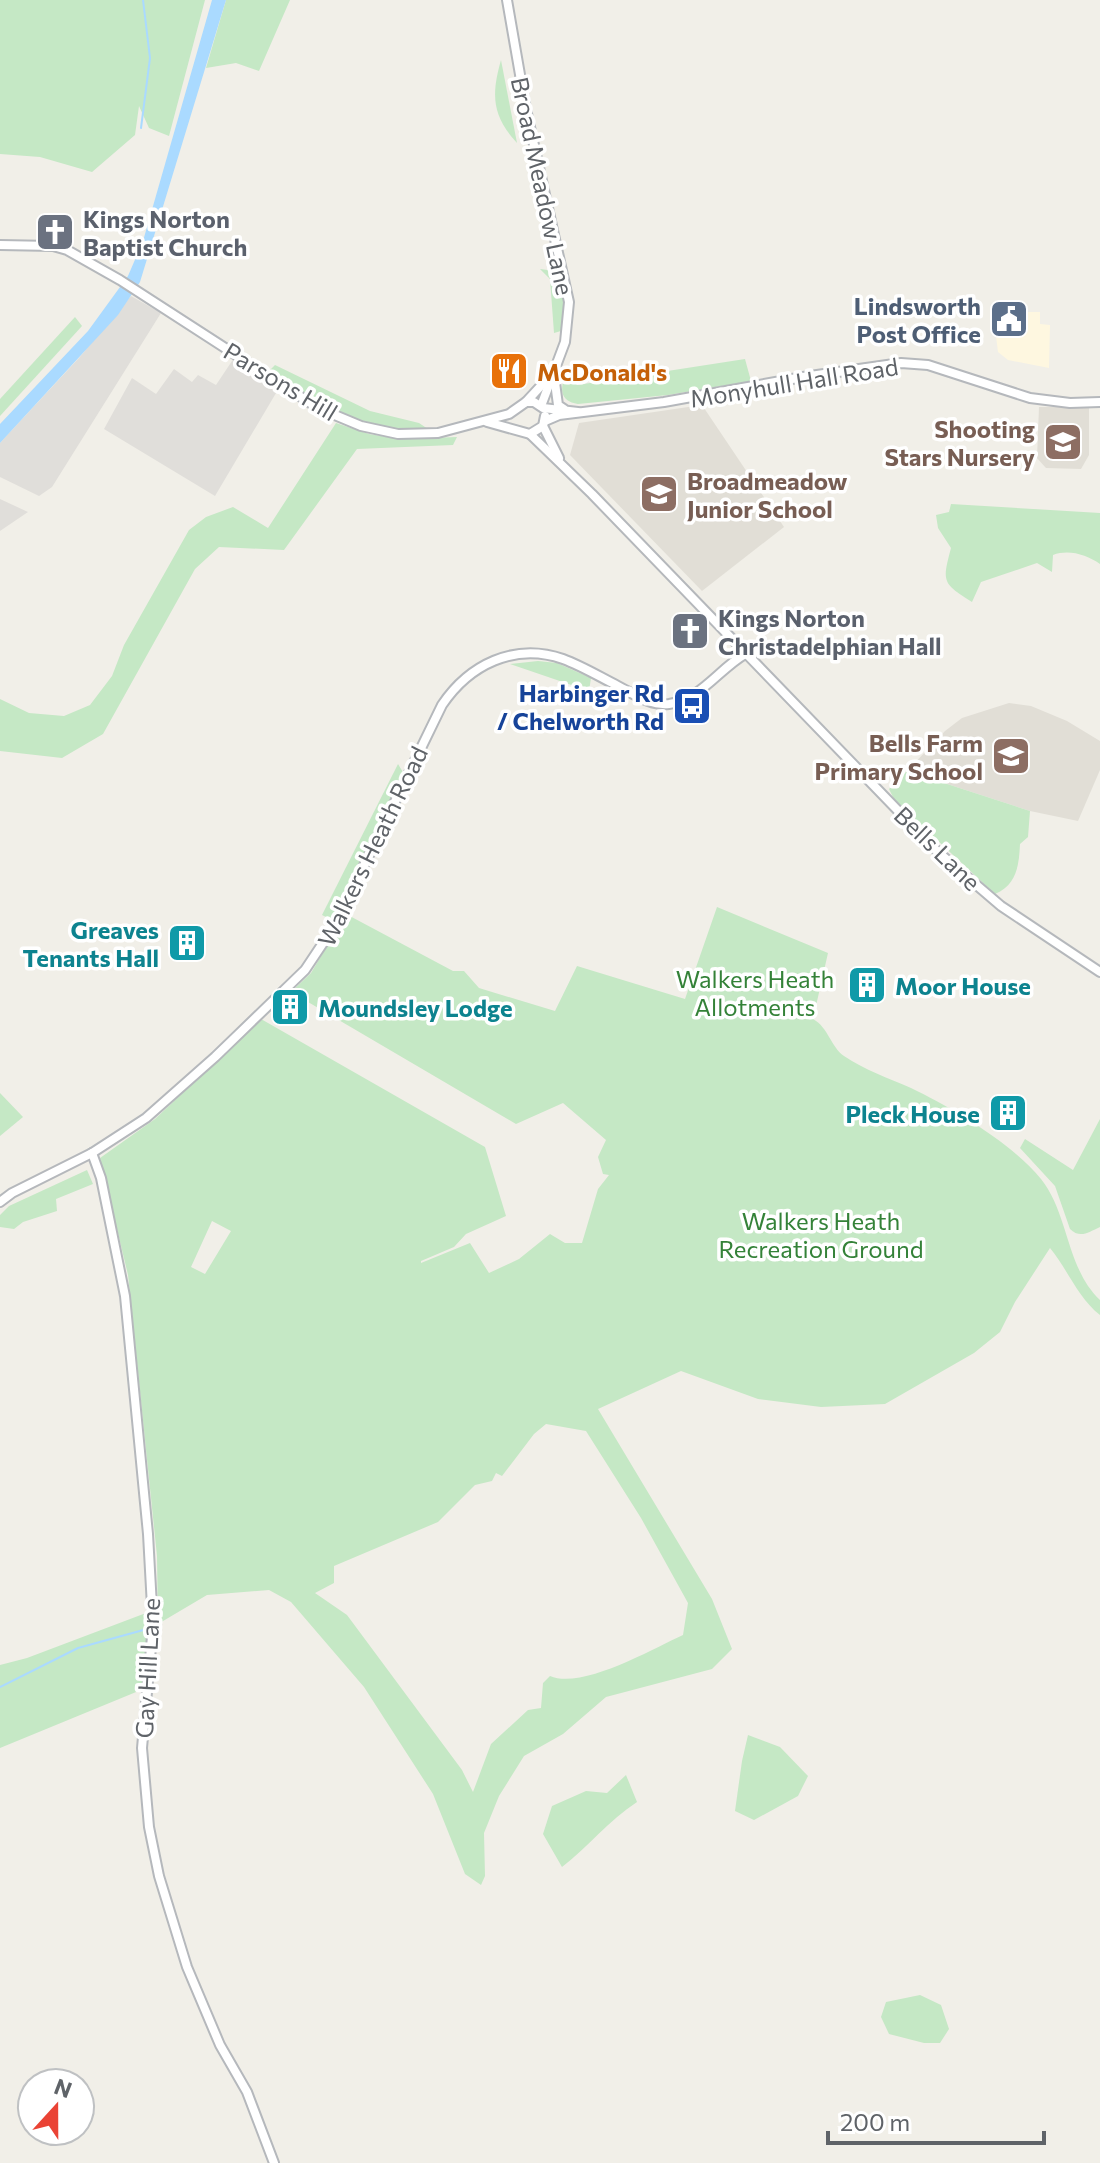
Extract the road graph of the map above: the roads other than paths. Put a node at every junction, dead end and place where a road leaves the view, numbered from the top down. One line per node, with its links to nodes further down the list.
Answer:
1 (507, 0): 3 (street, Broad Meadow Lane)
2 (0, 245): 10 (street, Parsons Hill)
3 (554, 373): 4 (street, Broad Meadow Lane); 6 (street, Broad Meadow Lane); 7 (street)
4 (526, 402): 6 (street); 8 (street)
5 (1100, 402): 9 (street, Monyhull Hall Road)
6 (542, 407): 7 (street, Monyhull Hall Road); 11 (street)
7 (564, 409): 9 (street, Monyhull Hall Road)
8 (515, 411): 10 (street, Parsons Hill); 12 (street)
9 (578, 412): 11 (street, Monyhull Hall Road)
10 (485, 422): 12 (street, Parsons Hill)
11 (544, 424): 13 (street); 14 (street, Bells Lane)
12 (519, 430): 13 (street)
13 (530, 434): 14 (street, Bells Lane)
14 (561, 462): 15 (street, Bells Lane)
15 (745, 654): 16 (street, Bells Lane); 17 (street, Walkers Heath Road)
16 (1100, 972)
17 (92, 1153): 18 (street, Walkers Heath Road); 19 (street, Gay Hill Lane)
18 (0, 1202)
19 (274, 2163)

